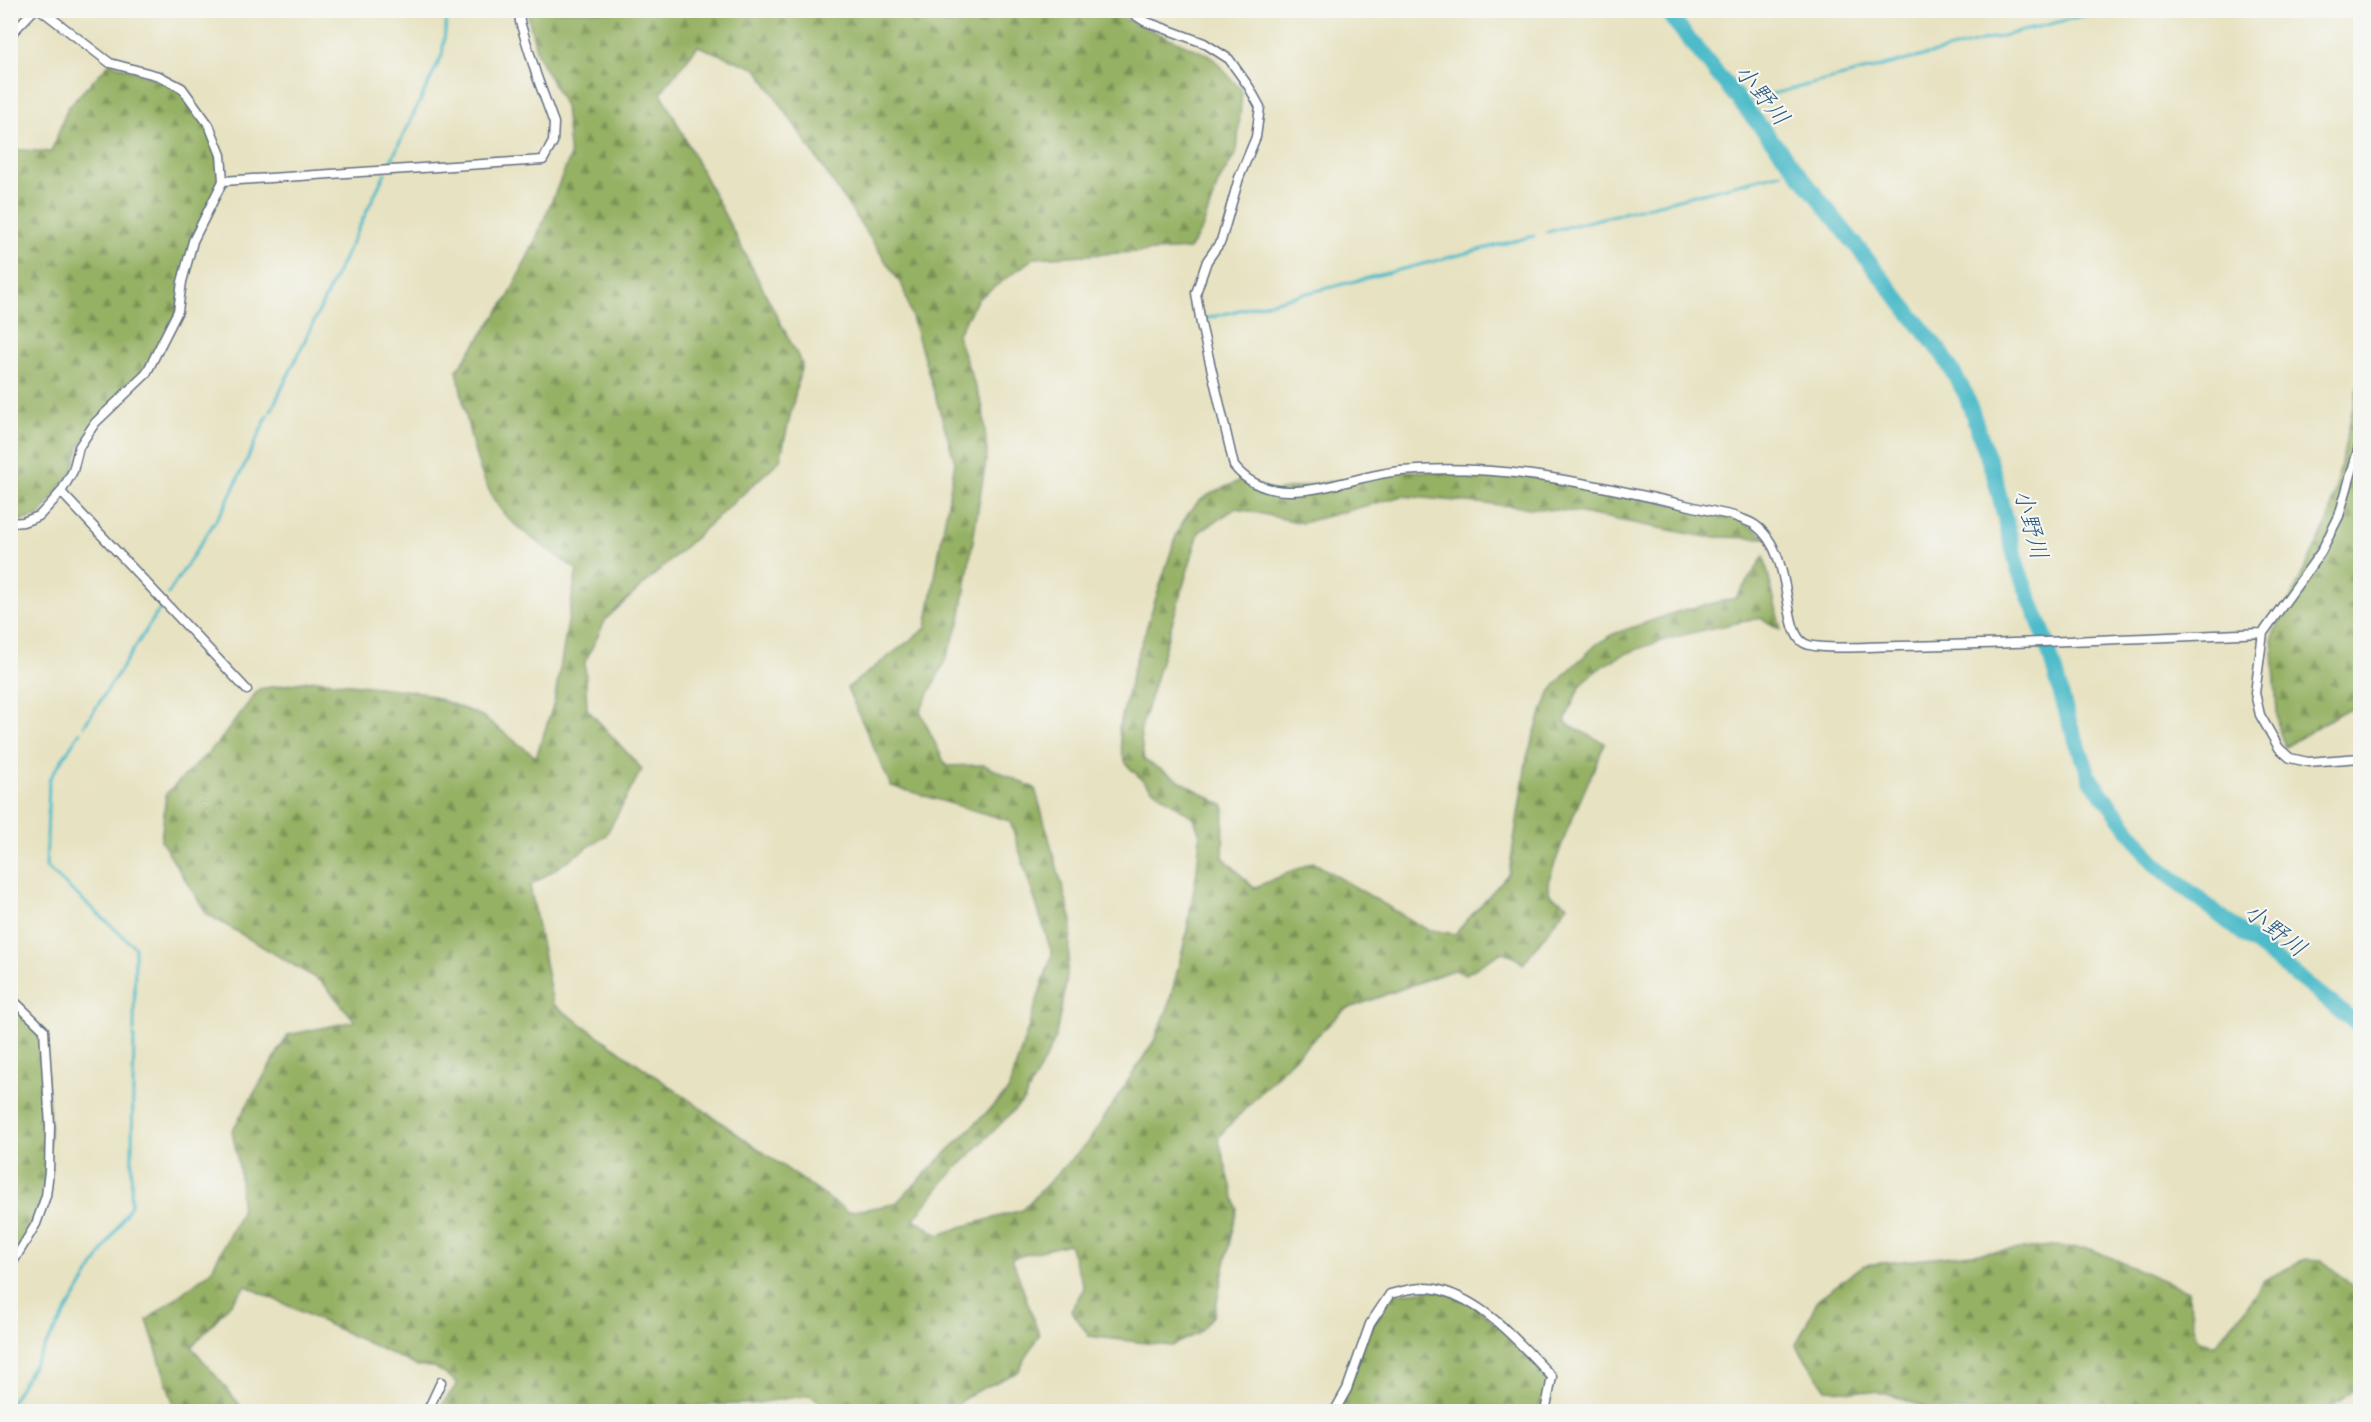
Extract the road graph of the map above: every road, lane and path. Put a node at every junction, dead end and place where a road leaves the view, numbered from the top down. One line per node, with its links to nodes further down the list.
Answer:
1 (33, 10): 5 (street)
2 (41, 10): 6 (street)
3 (519, 10): 6 (street)
4 (1127, 10): 10 (street)
5 (10, 35)
6 (224, 181): 8 (street)
7 (2361, 442): 10 (street)
8 (61, 492): 9 (street); 11 (street)
9 (10, 523)
10 (2263, 633): 12 (street)
11 (247, 690)
12 (2361, 758)
13 (10, 997): 14 (street)
14 (10, 1267)
15 (441, 1382): 16 (street)
16 (426, 1412)
17 (1334, 1412): 18 (street)
18 (1545, 1412)

